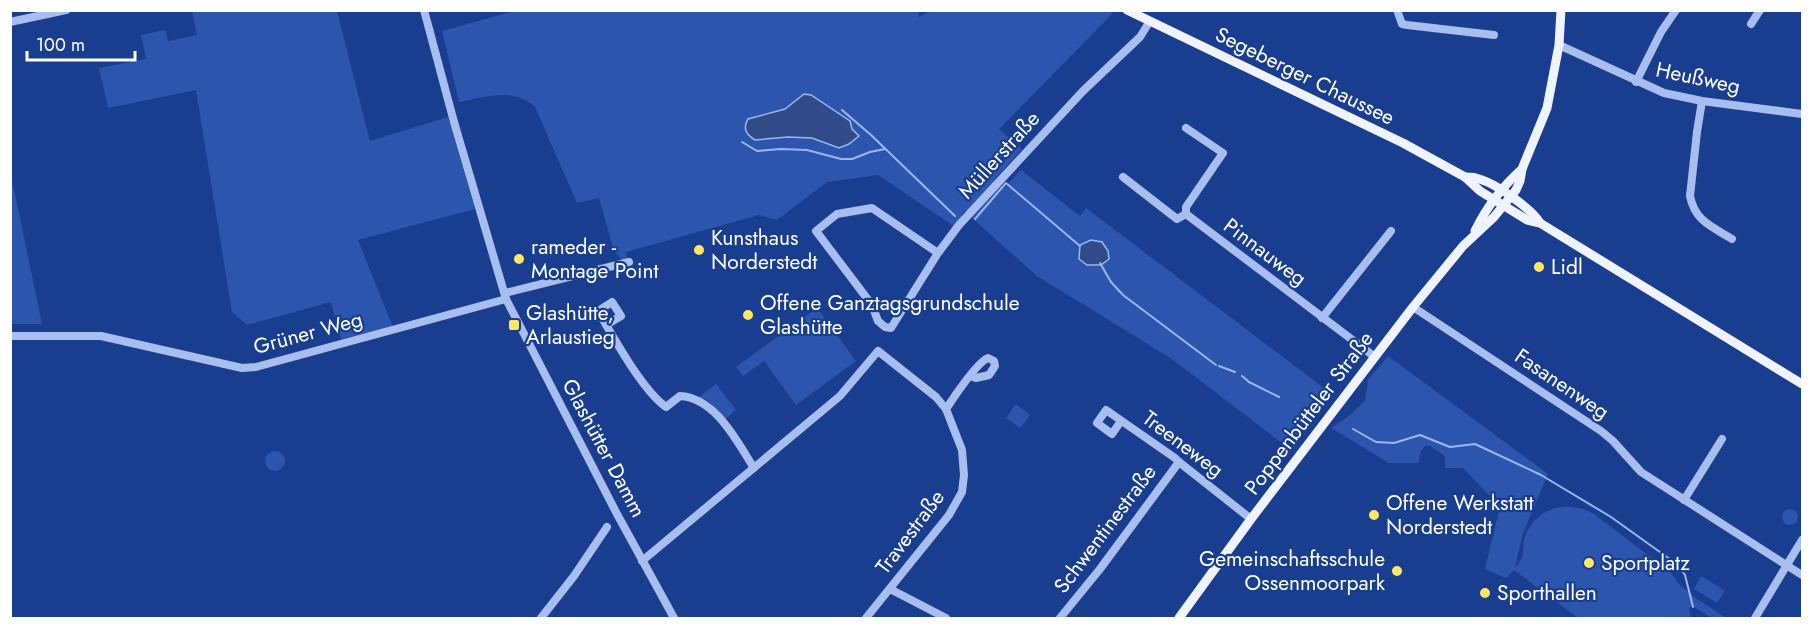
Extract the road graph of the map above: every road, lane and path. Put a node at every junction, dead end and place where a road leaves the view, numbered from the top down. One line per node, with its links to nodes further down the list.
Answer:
1 (66, 10): 9 (street)
2 (424, 10): 31 (street, Glashütter Damm)
3 (1127, 10): 8 (main road, Segeberger Chaussee)
4 (1397, 10): 11 (street)
5 (1561, 10): 12 (main road, Poppenbütteler Straße)
6 (1676, 10): 13 (street)
7 (1760, 10): 10 (street)
8 (1150, 21): 19 (main road, Segeberger Chaussee); 29 (street, Müllerstraße)
9 (10, 22)
10 (1751, 24)
11 (1494, 35)
12 (1559, 45): 13 (street, Heußweg); 17 (main road, Poppenbütteler Straße)
13 (1636, 82): 14 (street, Heußweg)
14 (1702, 101): 15 (street, Heußweg); 28 (street)
15 (1803, 114)
16 (1186, 128): 24 (street)
17 (1522, 169): 20 (main road, Poppenbütteler Straße); 21 (main road, Poppenbütteler Straße)
18 (1123, 177): 24 (street, Pinnauweg)
19 (1465, 177): 20 (main road, Segeberger Chaussee); 22 (main road, Segeberger Chaussee)
20 (1502, 192): 21 (main road, Segeberger Chaussee); 22 (main road, Poppenbütteler Straße)
21 (1511, 198): 23 (main road, Poppenbütteler Straße); 25 (main road, Segeberger Chaussee)
22 (1494, 201): 23 (main road, Segeberger Chaussee); 27 (main road, Poppenbütteler Straße)
23 (1504, 206): 25 (main road, Segeberger Chaussee); 27 (main road, Poppenbütteler Straße)
24 (1185, 214): 33 (street, Pinnauweg)
25 (1540, 223): 38 (main road, Segeberger Chaussee)
26 (1391, 231): 33 (street)
27 (1474, 234): 32 (main road, Poppenbütteler Straße)
28 (1732, 239)
29 (938, 253): 29 (street, Müllerstraße)
30 (629, 262): 31 (street)
31 (506, 296): 35 (street, Grüner Weg); 48 (street, Glashütter Damm)
32 (1413, 307): 36 (main road, Poppenbütteler Straße); 44 (street, Fasanenweg)
33 (1322, 318): 36 (street, Pinnauweg)
34 (606, 325): 43 (street)
35 (10, 336)
36 (1375, 357): 45 (main road, Poppenbütteler Straße)
37 (970, 376): 39 (street)
38 (1803, 384)
39 (946, 409): 43 (street, Travestraße); 51 (street, Travestraße)
40 (1121, 421): 42 (street, Treeneweg)
41 (1722, 439): 44 (street)
42 (1179, 462): 45 (street, Treeneweg); 56 (street, Schwentinestraße)
43 (754, 468): 48 (street)
44 (1684, 500): 49 (street, Fasanenweg)
45 (1251, 519): 57 (main road, Poppenbütteler Straße)
46 (607, 527): 52 (street)
47 (1803, 540): 49 (street)
48 (642, 561): 53 (street, Glashütter Damm)
49 (1788, 566): 50 (street, Fasanenweg); 58 (street)
50 (1803, 575)
51 (890, 589): 54 (street, Travestraße); 55 (street)
52 (541, 618)
53 (673, 618)
54 (866, 618)
55 (946, 618)
56 (1060, 618)
57 (1179, 618)
58 (1755, 618)

